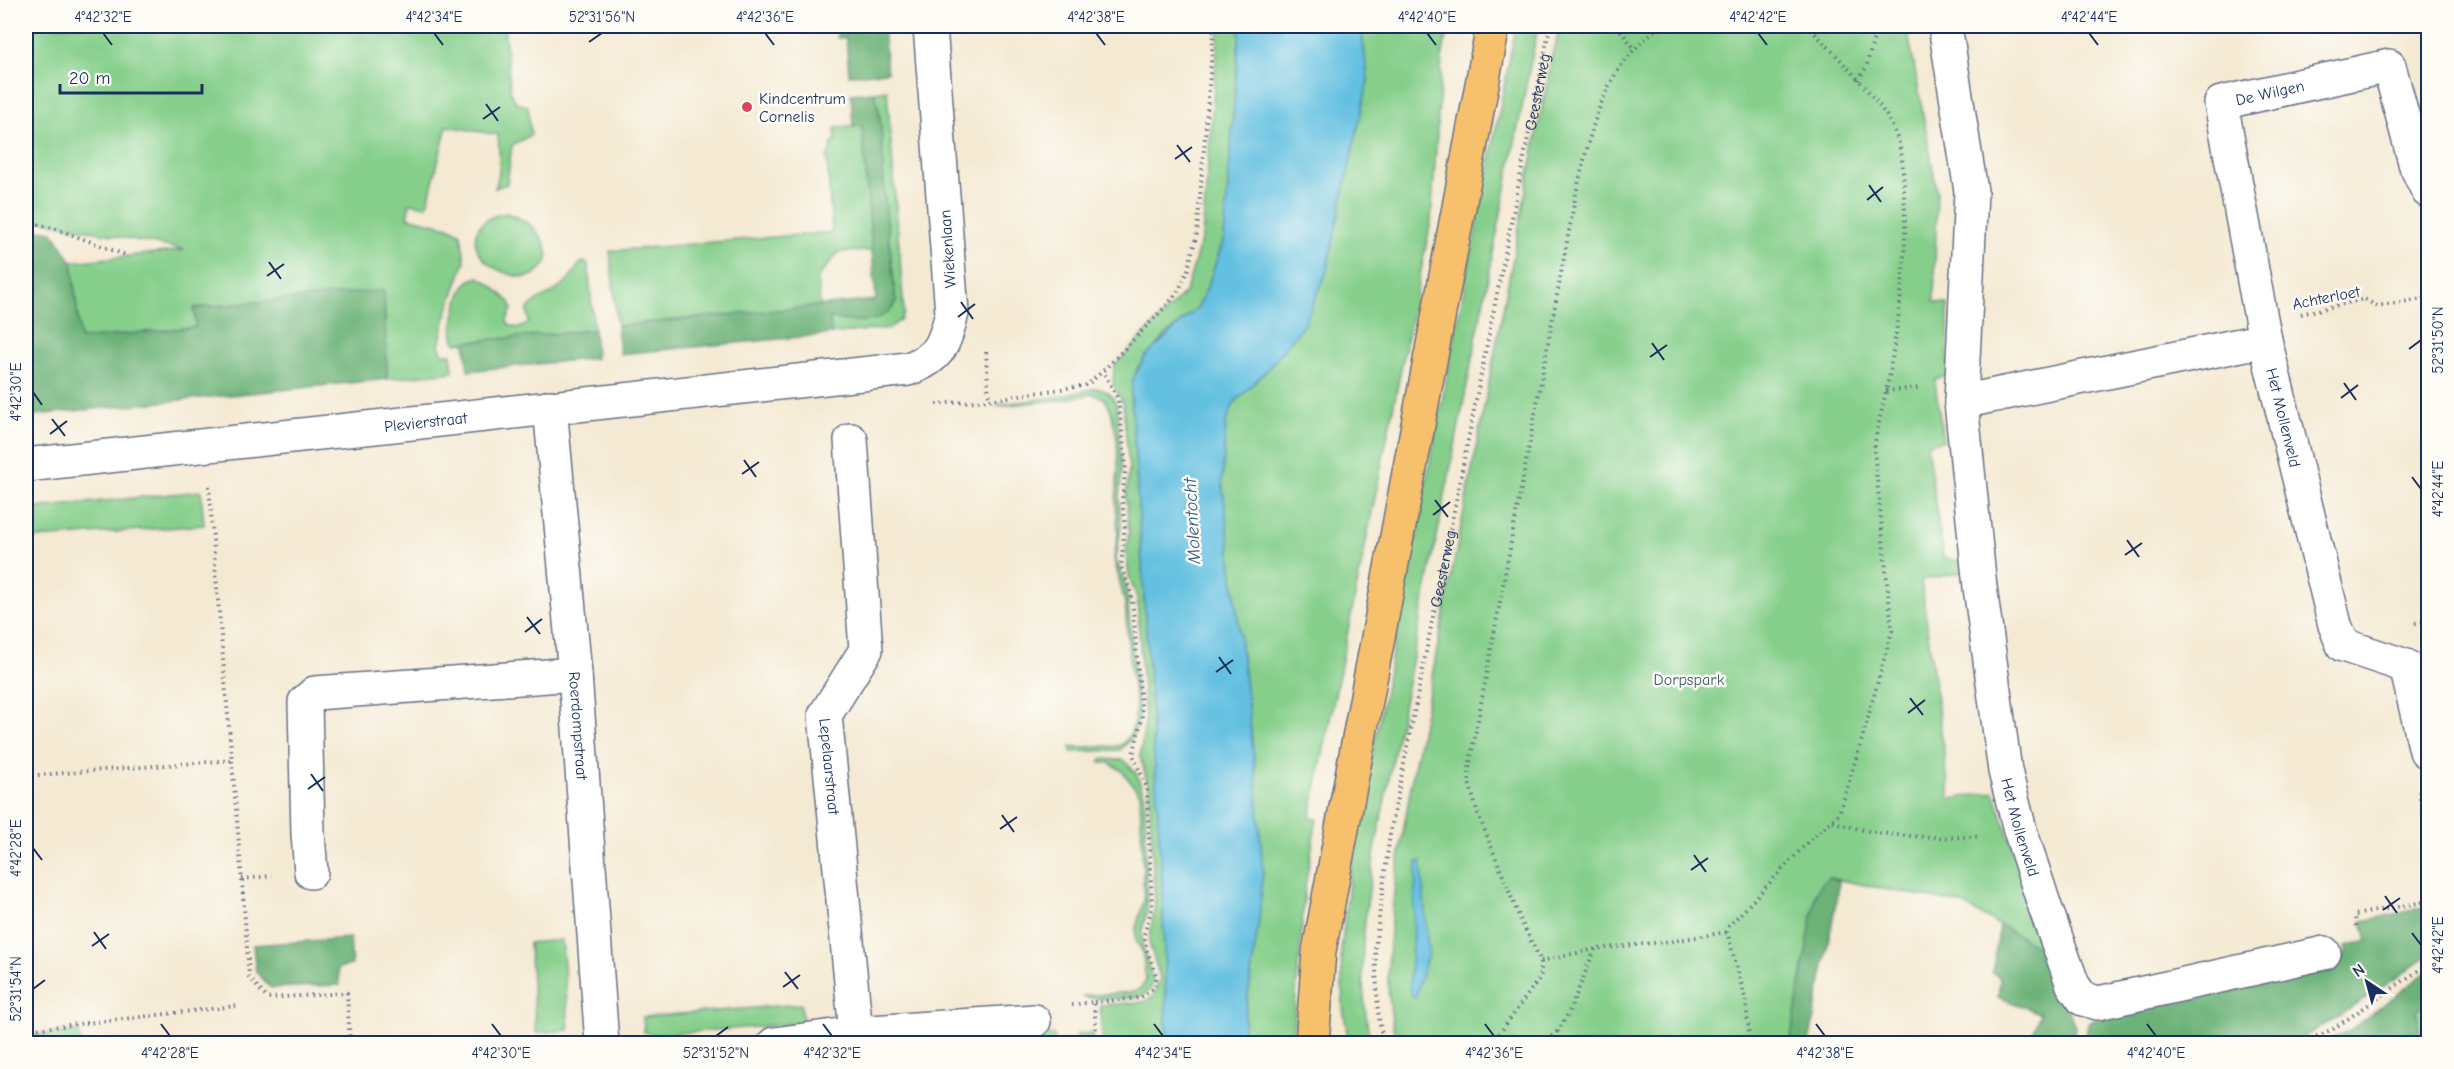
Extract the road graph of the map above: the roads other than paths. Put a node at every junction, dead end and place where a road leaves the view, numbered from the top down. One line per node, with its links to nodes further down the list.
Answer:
1 (930, 26): 6 (street, Wiekenlaan)
2 (1493, 26): 17 (main road)
3 (1945, 26): 7 (street, Het Mollenveld)
4 (2428, 191): 5 (street, De Wilgen)
5 (2263, 330): 7 (street); 12 (street, Het Mollenveld)
6 (824, 378): 8 (street, Plevierstraat)
7 (1961, 402): 14 (street, Het Mollenveld)
8 (550, 407): 10 (street, Plevierstraat); 11 (street, Roerdompstraat)
9 (851, 440): 16 (street, Lepelaarstraat)
10 (26, 465)
11 (575, 674): 13 (street); 18 (street, Roerdompstraat)
12 (2426, 751)
13 (311, 872)
14 (2324, 953)
15 (1034, 1021): 16 (street)
16 (856, 1033): 19 (street)
17 (1316, 1036)
18 (602, 1044)
19 (774, 1044)

